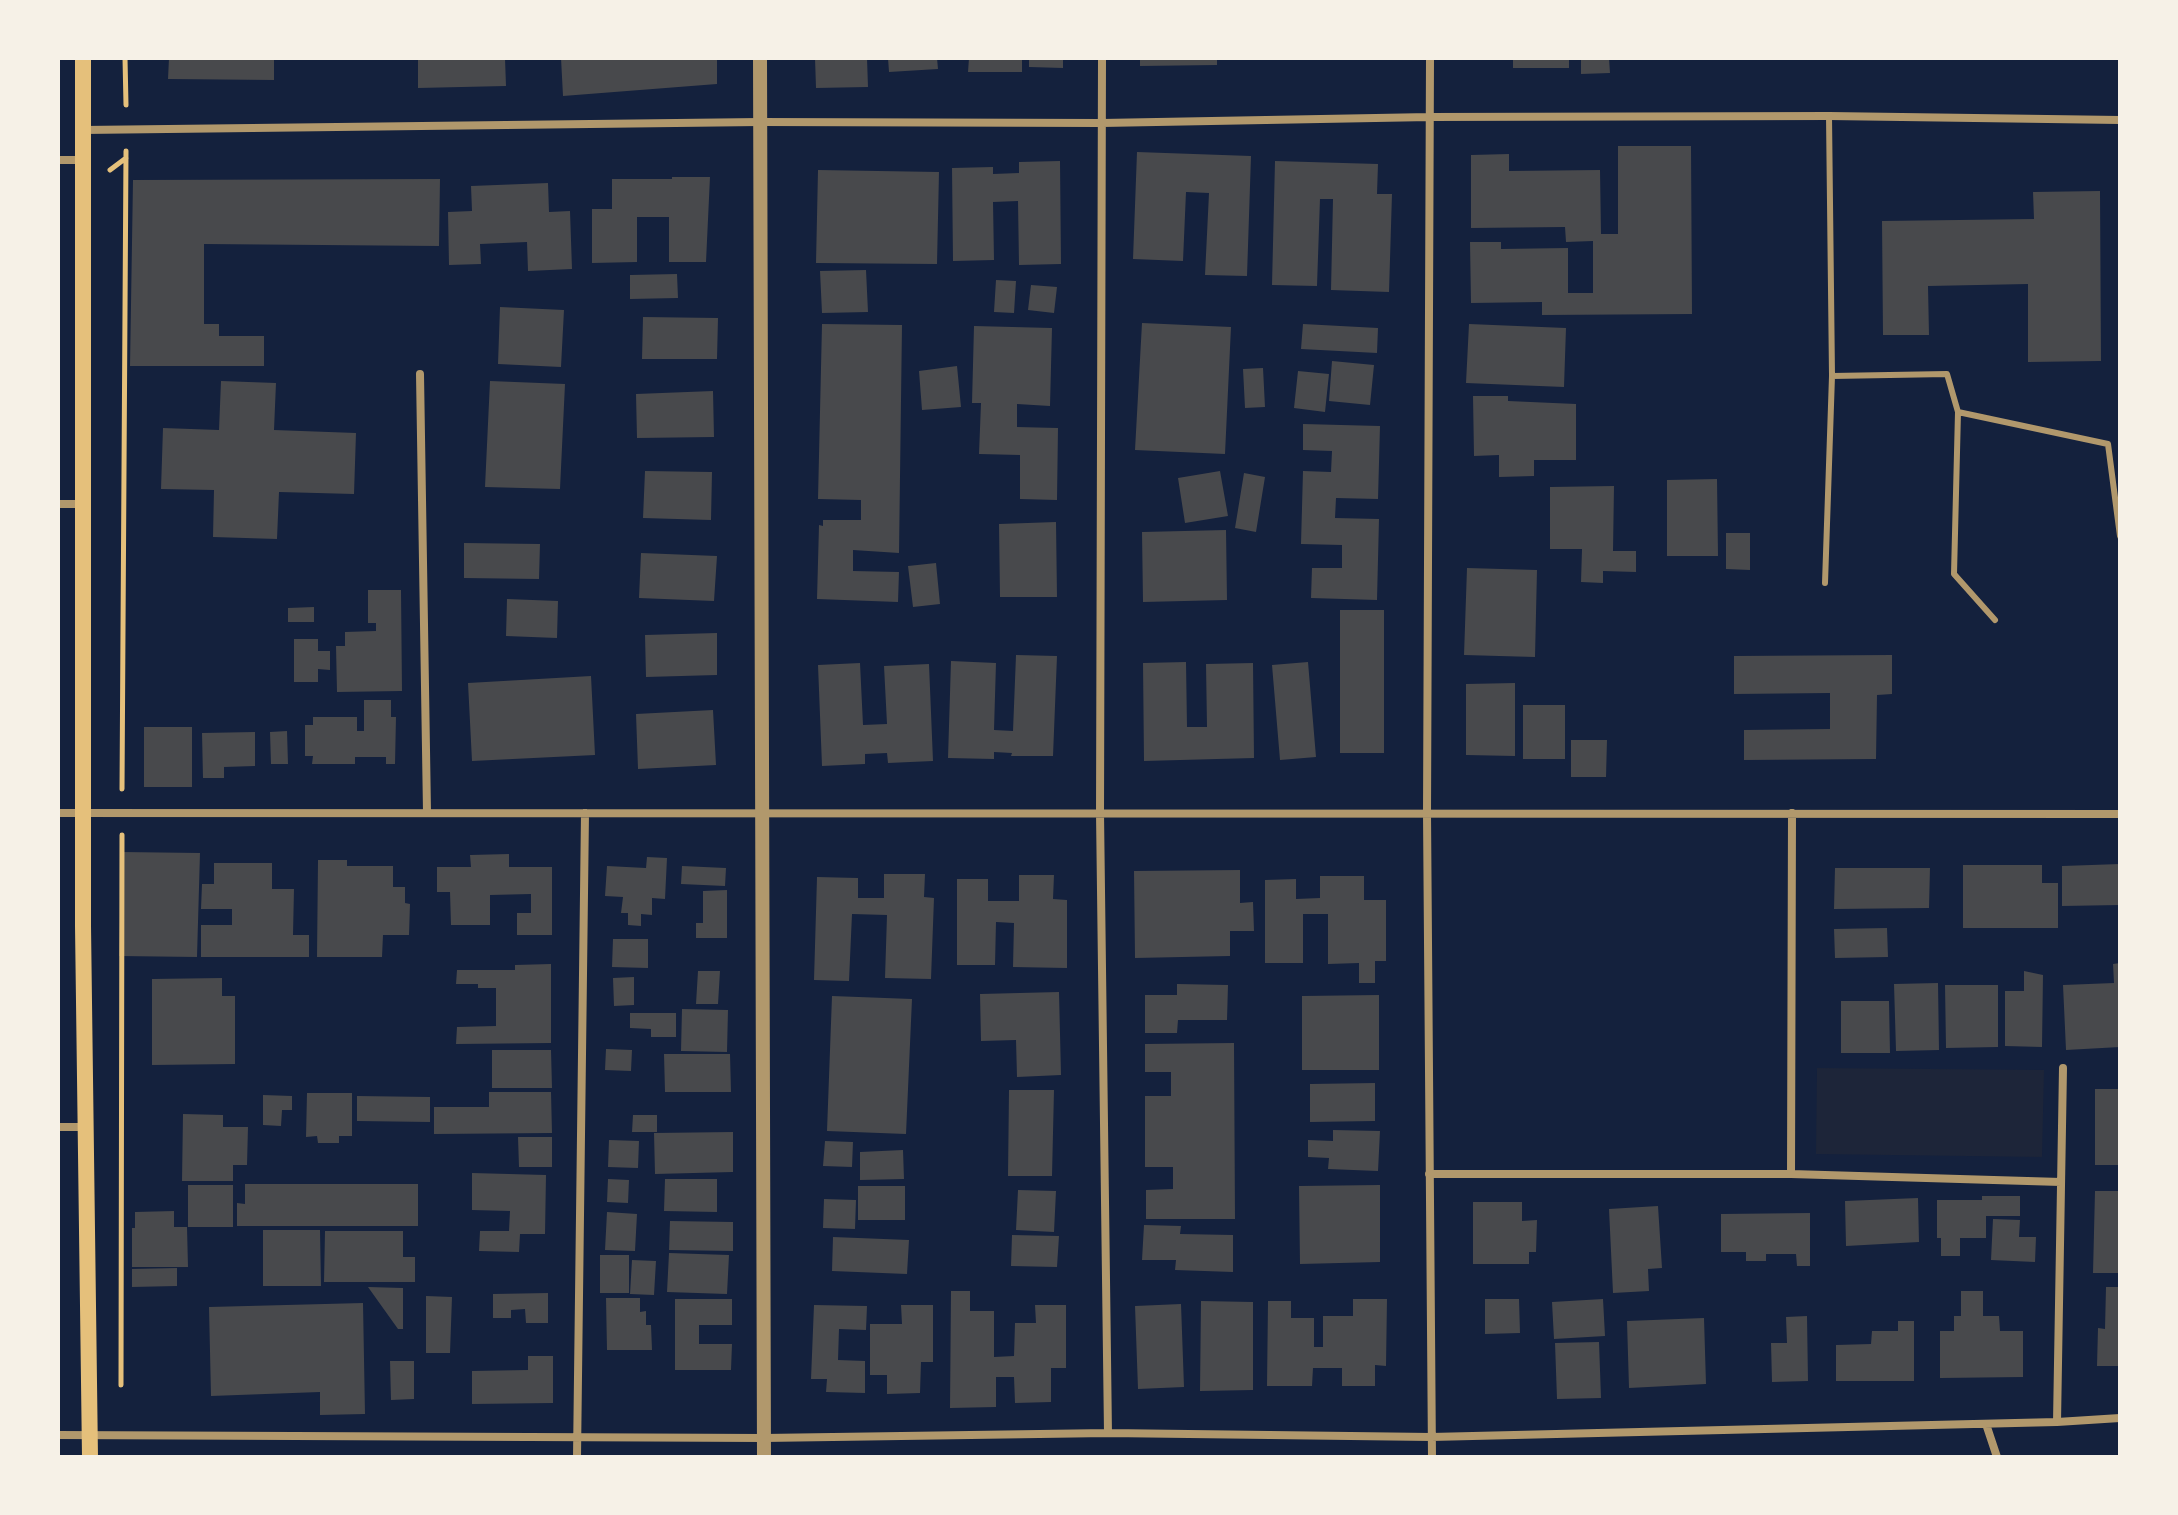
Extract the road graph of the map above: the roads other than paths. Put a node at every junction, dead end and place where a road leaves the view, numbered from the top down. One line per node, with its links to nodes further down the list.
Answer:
1 (83, 58): 10 (main road)
2 (760, 58): 8 (street)
3 (1102, 58): 9 (street)
4 (1430, 58): 6 (street)
5 (1829, 116): 6 (street); 7 (street); 14 (lane)
6 (1430, 117): 9 (street); 27 (street)
7 (2120, 120)
8 (760, 122): 9 (street); 10 (street); 25 (street)
9 (1102, 123): 26 (street)
10 (83, 130): 12 (main road)
11 (58, 160): 12 (street)
12 (81, 160): 17 (main road)
13 (420, 374): 21 (street)
14 (1832, 376): 15 (lane); 19 (lane)
15 (1958, 412): 18 (lane); 20 (lane)
16 (58, 504): 17 (street)
17 (82, 504): 23 (main road)
18 (2120, 536)
19 (1825, 583)
20 (1995, 620)
21 (427, 812): 23 (street); 24 (street)
22 (58, 813): 23 (street)
23 (85, 813): 32 (main road)
24 (585, 813): 25 (street); 42 (street)
25 (763, 813): 26 (street); 44 (street)
26 (1100, 813): 27 (street); 39 (street)
27 (1427, 813): 28 (street); 33 (street)
28 (1792, 813): 29 (street); 34 (street)
29 (2120, 814)
30 (2063, 1068): 35 (street)
31 (58, 1127): 32 (street)
32 (85, 1127): 40 (main road)
33 (1429, 1174): 34 (street); 43 (street)
34 (1791, 1174): 35 (street)
35 (2061, 1182): 37 (street)
36 (2120, 1418): 37 (street)
37 (2057, 1422): 38 (street)
38 (1986, 1424): 43 (street); 49 (street)
39 (1108, 1433): 43 (street); 44 (street)
40 (90, 1434): 41 (street); 42 (street); 45 (main road)
41 (58, 1435)
42 (577, 1435): 44 (street); 46 (street)
43 (1431, 1437): 48 (street)
44 (764, 1438): 47 (street)
45 (90, 1457)
46 (577, 1457)
47 (764, 1457)
48 (1432, 1457)
49 (1997, 1457)

